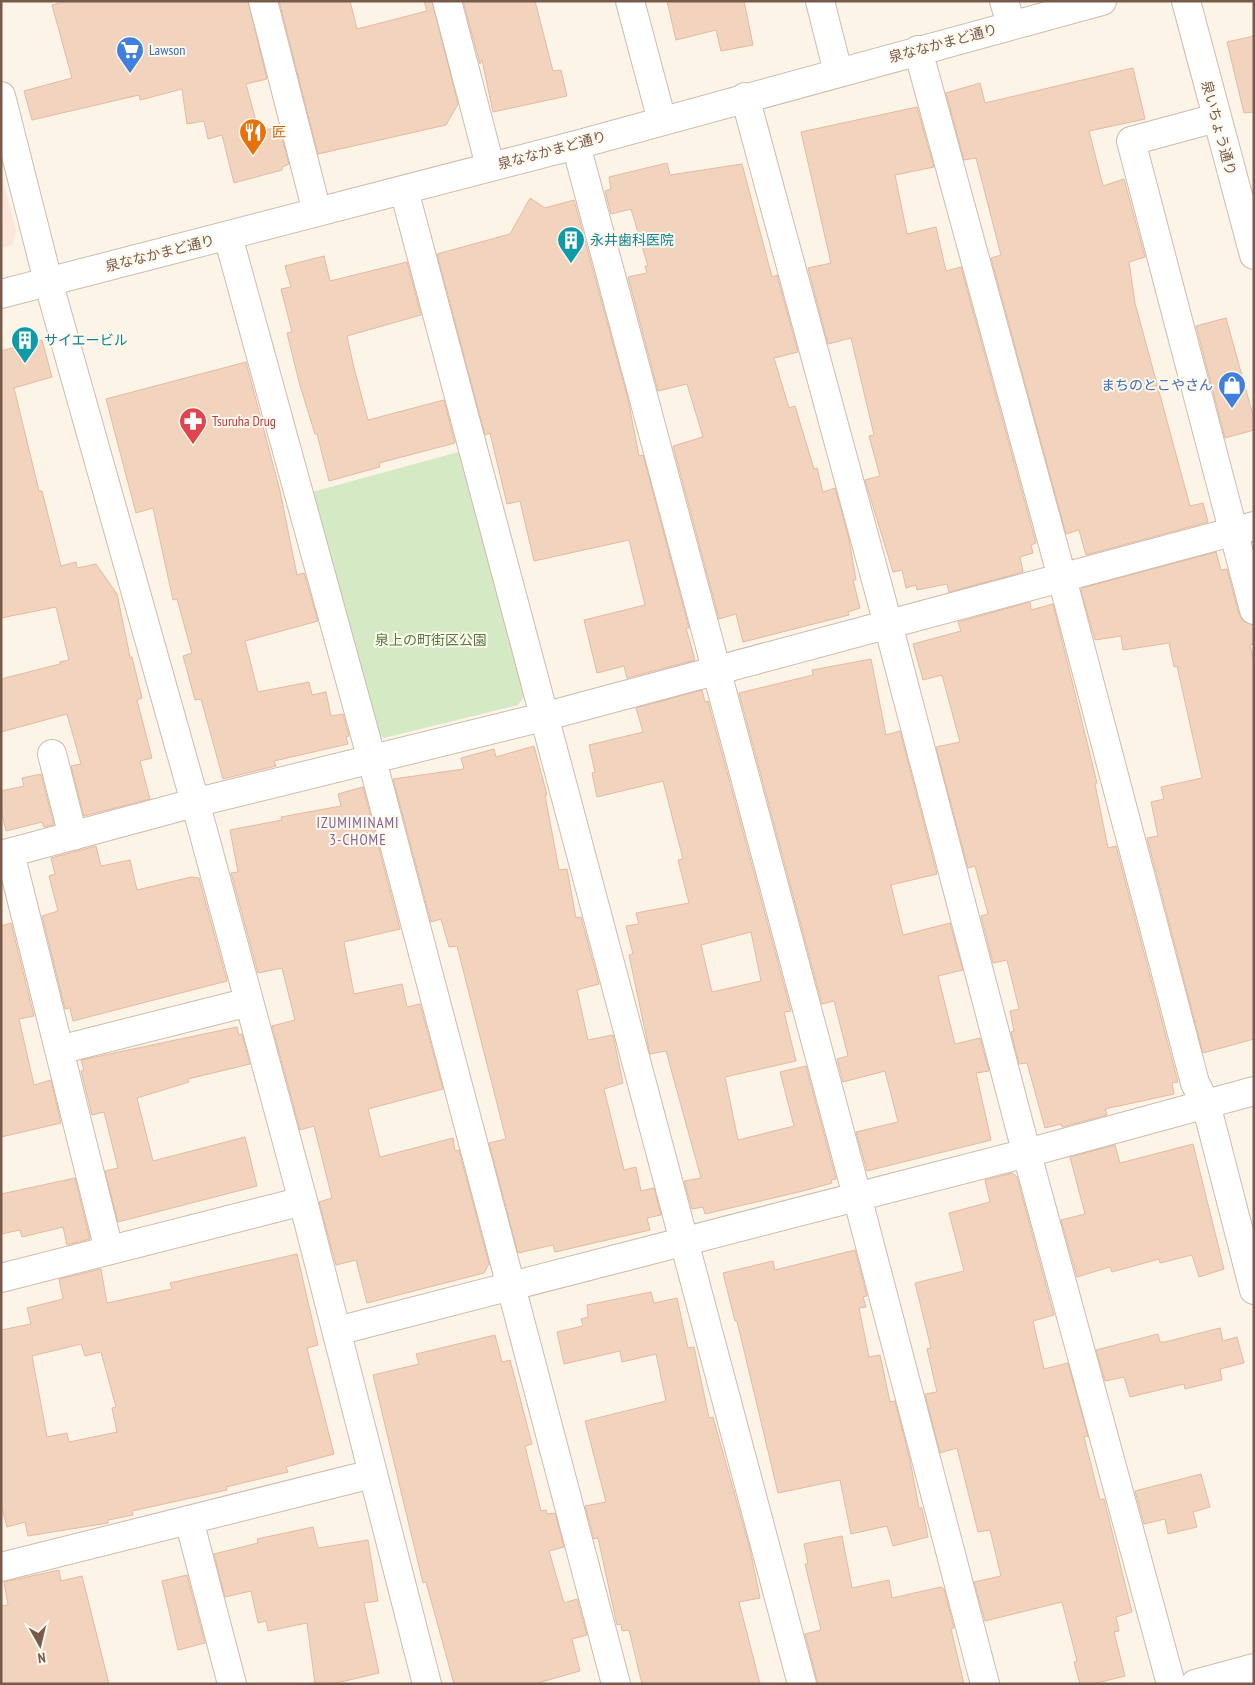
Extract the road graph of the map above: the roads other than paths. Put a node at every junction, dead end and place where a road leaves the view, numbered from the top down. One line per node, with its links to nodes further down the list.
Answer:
1 (263, 1): 17 (street)
2 (447, 1): 15 (street)
3 (630, 1): 13 (street)
4 (820, 1): 9 (street)
5 (1102, 1): 7 (street, 泉ななかまど通り)
6 (1186, 1): 12 (street, 泉いちょう通り)
7 (1008, 13): 8 (street, 泉ななかまど通り)
8 (918, 50): 9 (street, 泉ななかまど通り); 23 (street)
9 (838, 72): 11 (street, 泉ななかまど通り)
10 (1, 96): 20 (street)
11 (745, 98): 13 (street, 泉ななかまど通り); 25 (street)
12 (1216, 118): 19 (street, 泉いちょう通り); 22 (street)
13 (662, 121): 14 (street, 泉ななかまど通り)
14 (576, 145): 15 (street, 泉ななかまど通り); 26 (street)
15 (490, 166): 16 (street, 泉ななかまど通り)
16 (404, 190): 17 (street, 泉ななかまど通り); 27 (street)
17 (317, 212): 18 (street, 泉ななかまど通り)
18 (228, 236): 20 (street, 泉ななかまど通り); 29 (street)
19 (1254, 255)
20 (48, 281): 21 (street, 泉ななかまど通り); 30 (street)
21 (1, 294)
22 (1244, 528): 23 (street); 24 (street)
23 (1062, 578): 25 (street); 36 (street)
24 (1254, 610)
25 (888, 624): 26 (street); 37 (street)
26 (717, 670): 27 (street); 38 (street)
27 (543, 717): 29 (street); 40 (street)
28 (52, 754): 31 (street)
29 (372, 760): 30 (street); 43 (street)
30 (194, 803): 31 (street); 33 (street)
31 (73, 836): 32 (street)
32 (6, 854): 34 (street)
33 (249, 1002): 34 (street); 39 (street)
34 (59, 1050): 41 (street)
35 (1254, 1091): 36 (street)
36 (1206, 1104): 37 (street); 44 (street)
37 (1027, 1153): 38 (street); 55 (street)
38 (857, 1196): 40 (street); 54 (street)
39 (303, 1201): 41 (street); 45 (street)
40 (684, 1243): 43 (street); 53 (street)
41 (109, 1250): 42 (street)
42 (1, 1278)
43 (511, 1288): 45 (street); 52 (street)
44 (1254, 1290)
45 (337, 1331): 46 (street)
46 (372, 1474): 47 (street); 51 (street)
47 (189, 1520): 48 (street); 50 (street)
48 (1, 1567)
49 (1254, 1668): 56 (street)
50 (232, 1684)
51 (427, 1684)
52 (616, 1684)
53 (802, 1684)
54 (985, 1684)
55 (1171, 1684)
56 (1195, 1684)

